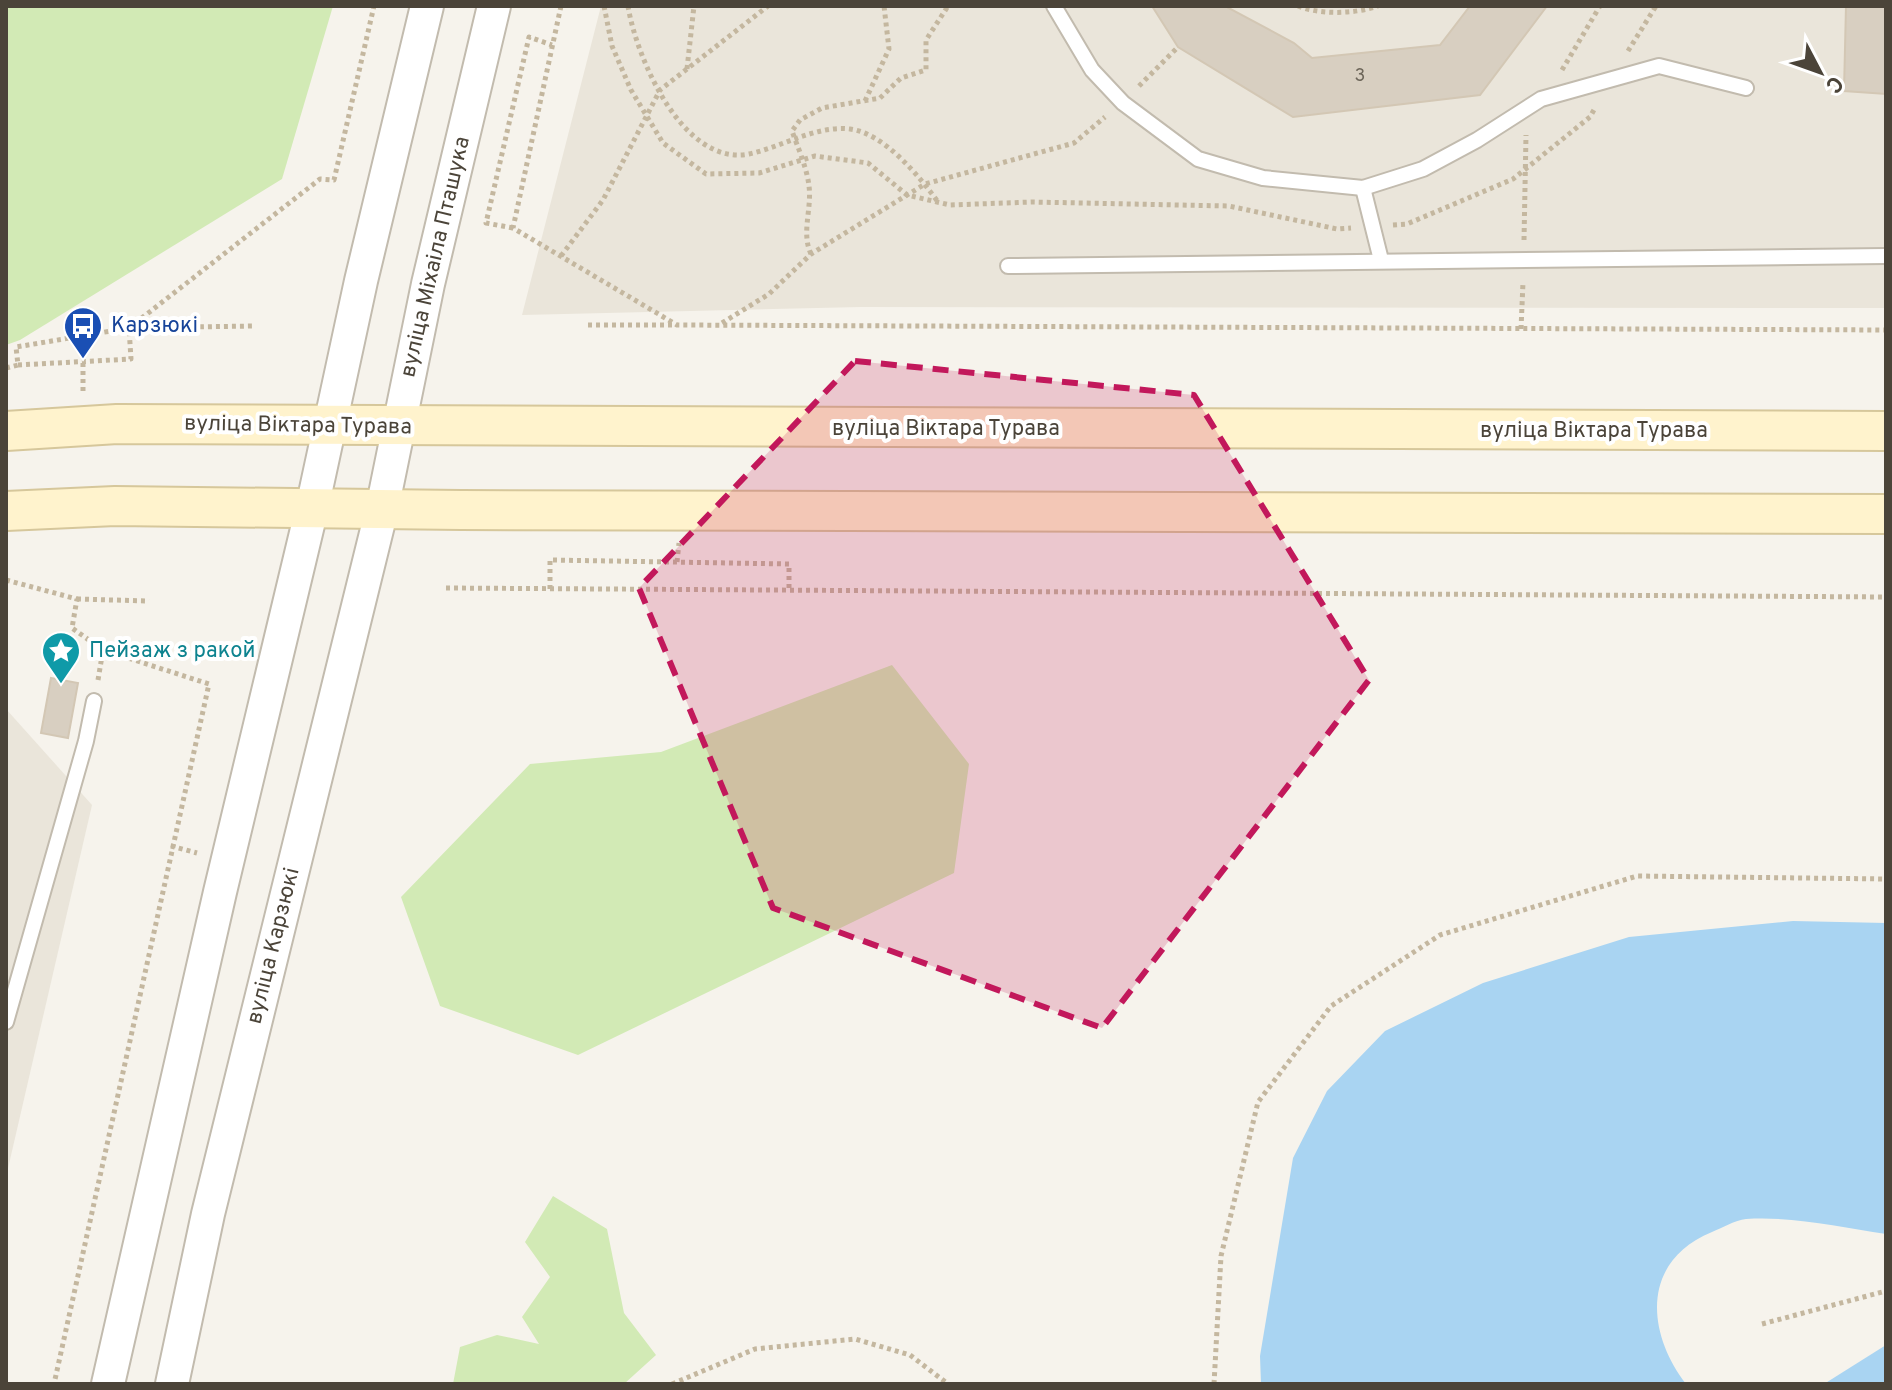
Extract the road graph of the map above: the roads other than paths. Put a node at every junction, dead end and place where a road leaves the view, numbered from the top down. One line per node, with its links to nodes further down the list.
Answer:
1 (427, 6): 9 (street)
2 (494, 6): 10 (street, вуліца Міхаіла Пташука)
3 (1054, 6): 5 (lane)
4 (1746, 88): 5 (lane)
5 (1363, 188): 7 (lane)
6 (1886, 256): 7 (lane)
7 (1381, 260): 8 (lane)
8 (1008, 266)
9 (329, 426): 10 (main road, вуліца Віктара Турава); 11 (main road, вуліца Віктара Турава); 13 (street)
10 (399, 427): 12 (main road, вуліца Віктара Турава); 14 (street, вуліца Міхаіла Пташука)
11 (6, 431)
12 (1886, 431)
13 (312, 508): 14 (main road); 15 (main road); 19 (street)
14 (382, 509): 16 (main road); 20 (street, вуліца Карзюкі)
15 (6, 511)
16 (1886, 514)
17 (94, 701): 18 (lane)
18 (6, 1022)
19 (108, 1384)
20 (172, 1384)

